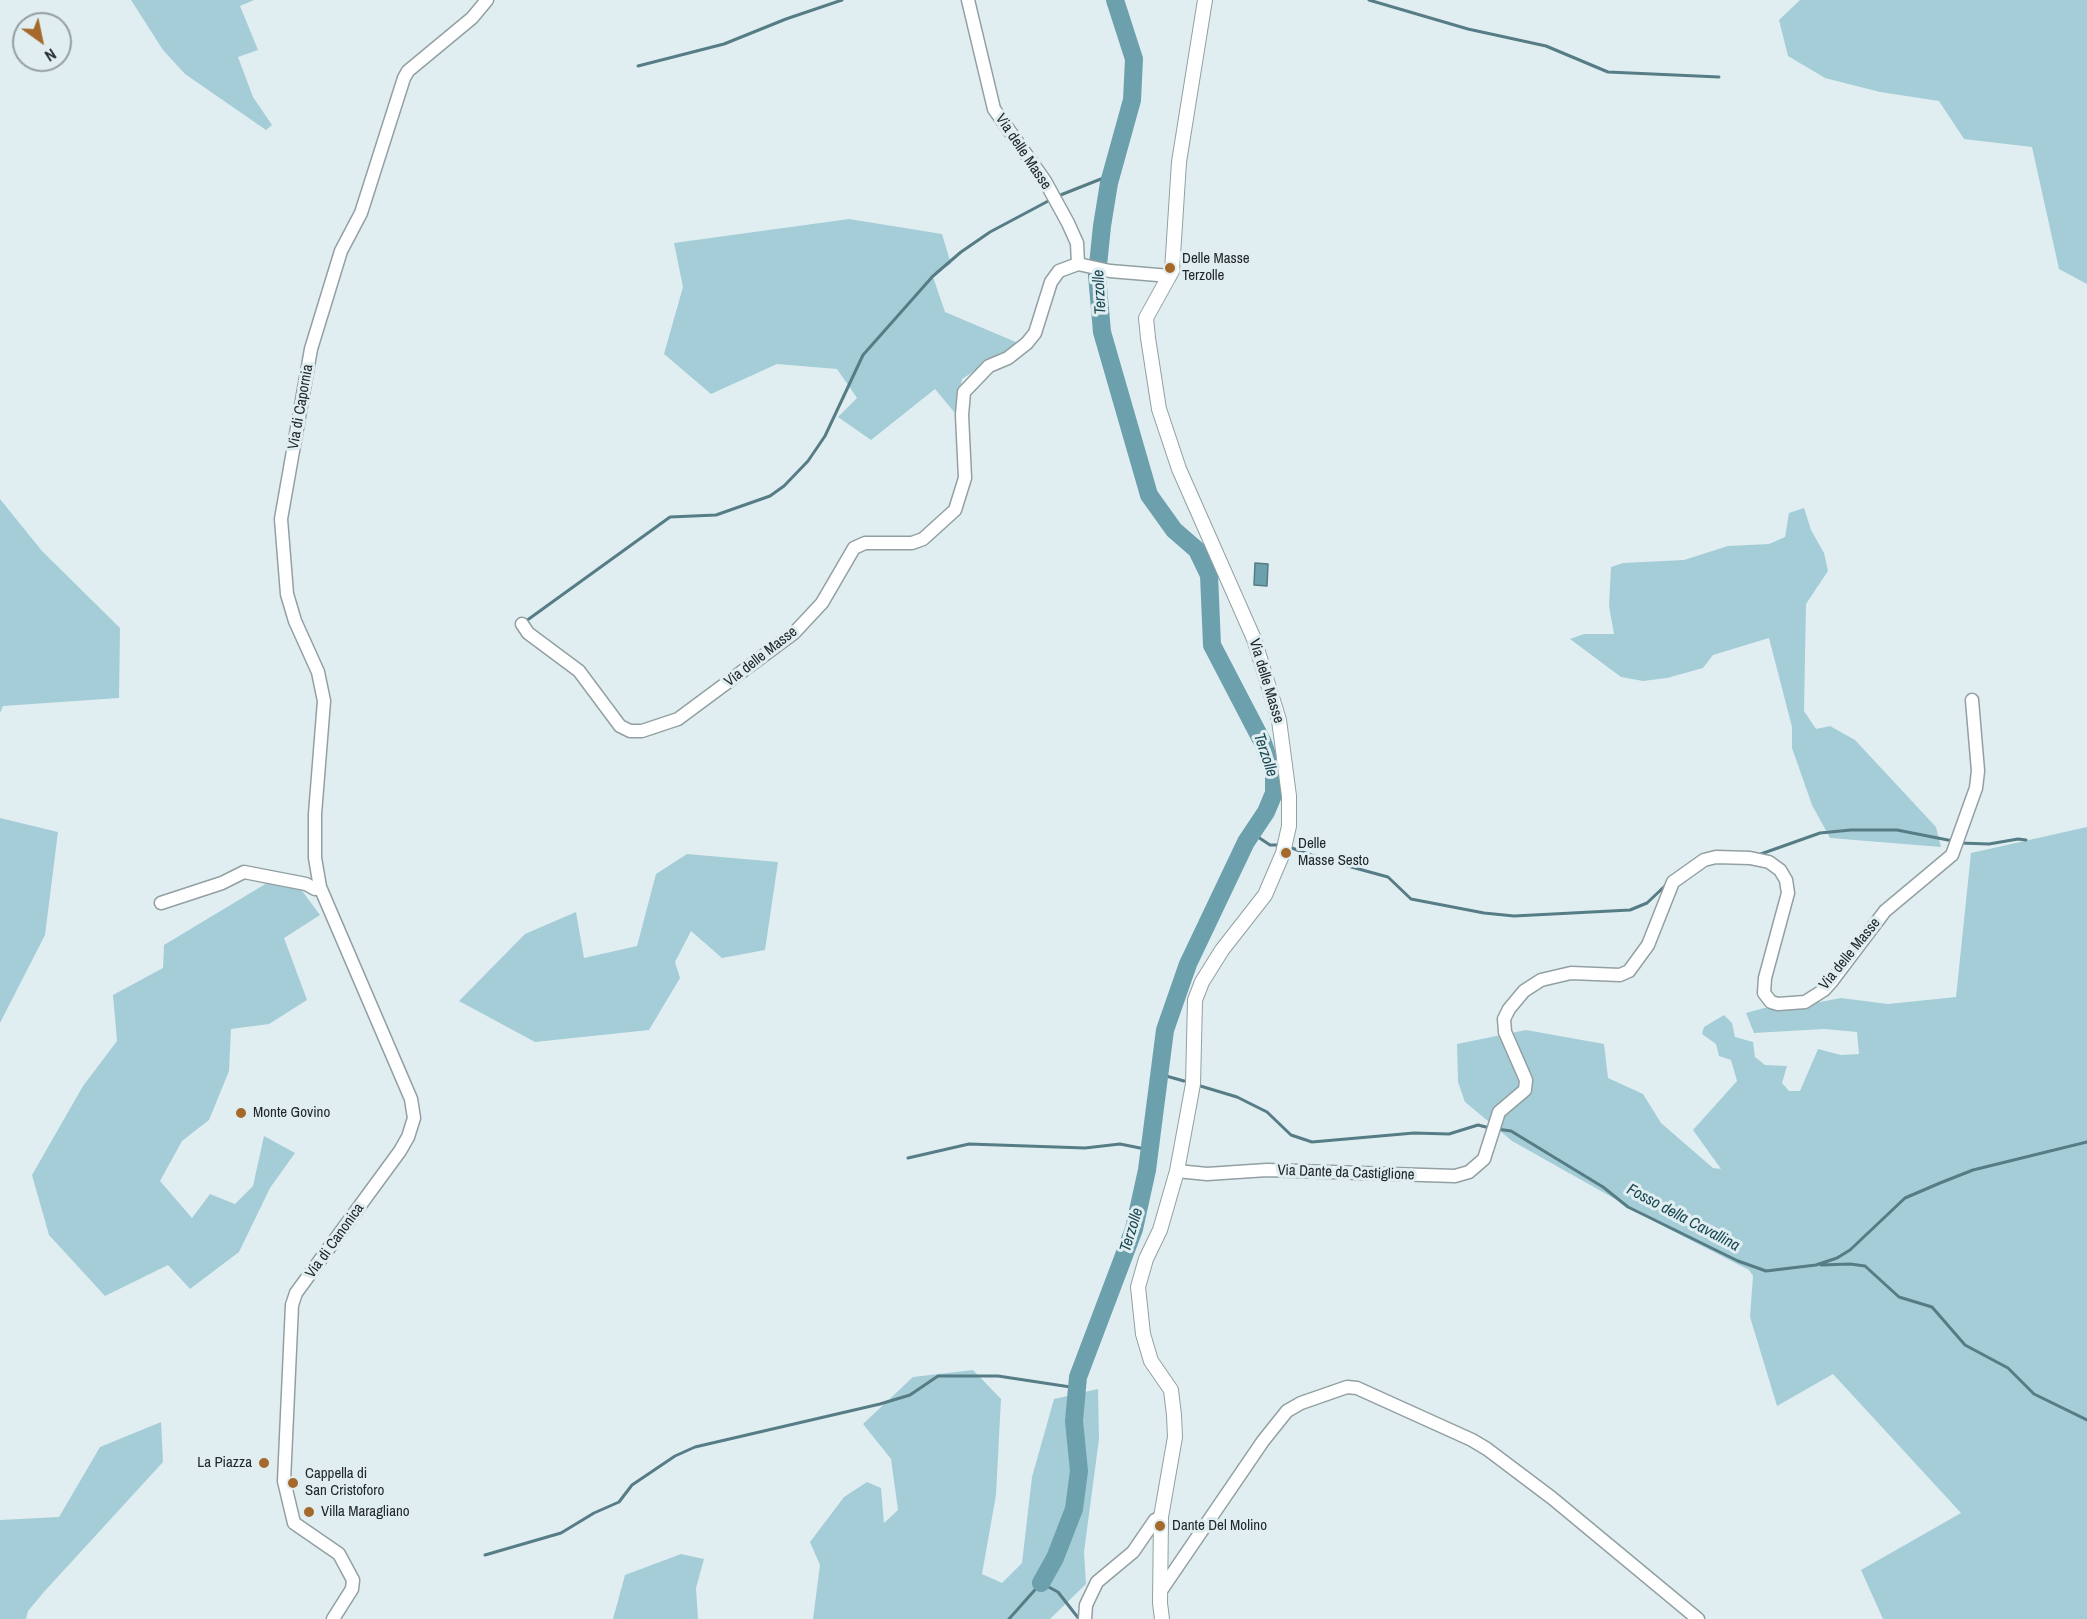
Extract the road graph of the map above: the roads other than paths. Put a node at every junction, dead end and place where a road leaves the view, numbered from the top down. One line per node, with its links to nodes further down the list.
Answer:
1 (487, 0): 8 (street, Via di Capornia)
2 (968, 0): 4 (street, Via delle Masse)
3 (1205, 0): 5 (street, Via delle Masse)
4 (1079, 264): 5 (street); 6 (street, Via delle Masse)
5 (1170, 276): 12 (street, Via delle Masse)
6 (522, 624)
7 (1972, 700): 11 (street, Via delle Masse)
8 (315, 858): 9 (street, Via di Canonica)
9 (320, 887): 10 (street); 15 (street, Via di Canonica)
10 (160, 903)
11 (1489, 1138): 12 (street, Via Dante da Castiglione)
12 (1177, 1171): 13 (street)
13 (1161, 1517): 14 (street); 16 (street)
14 (1160, 1592): 17 (street); 18 (street)
15 (333, 1619)
16 (1085, 1619)
17 (1162, 1619)
18 (1698, 1619)

